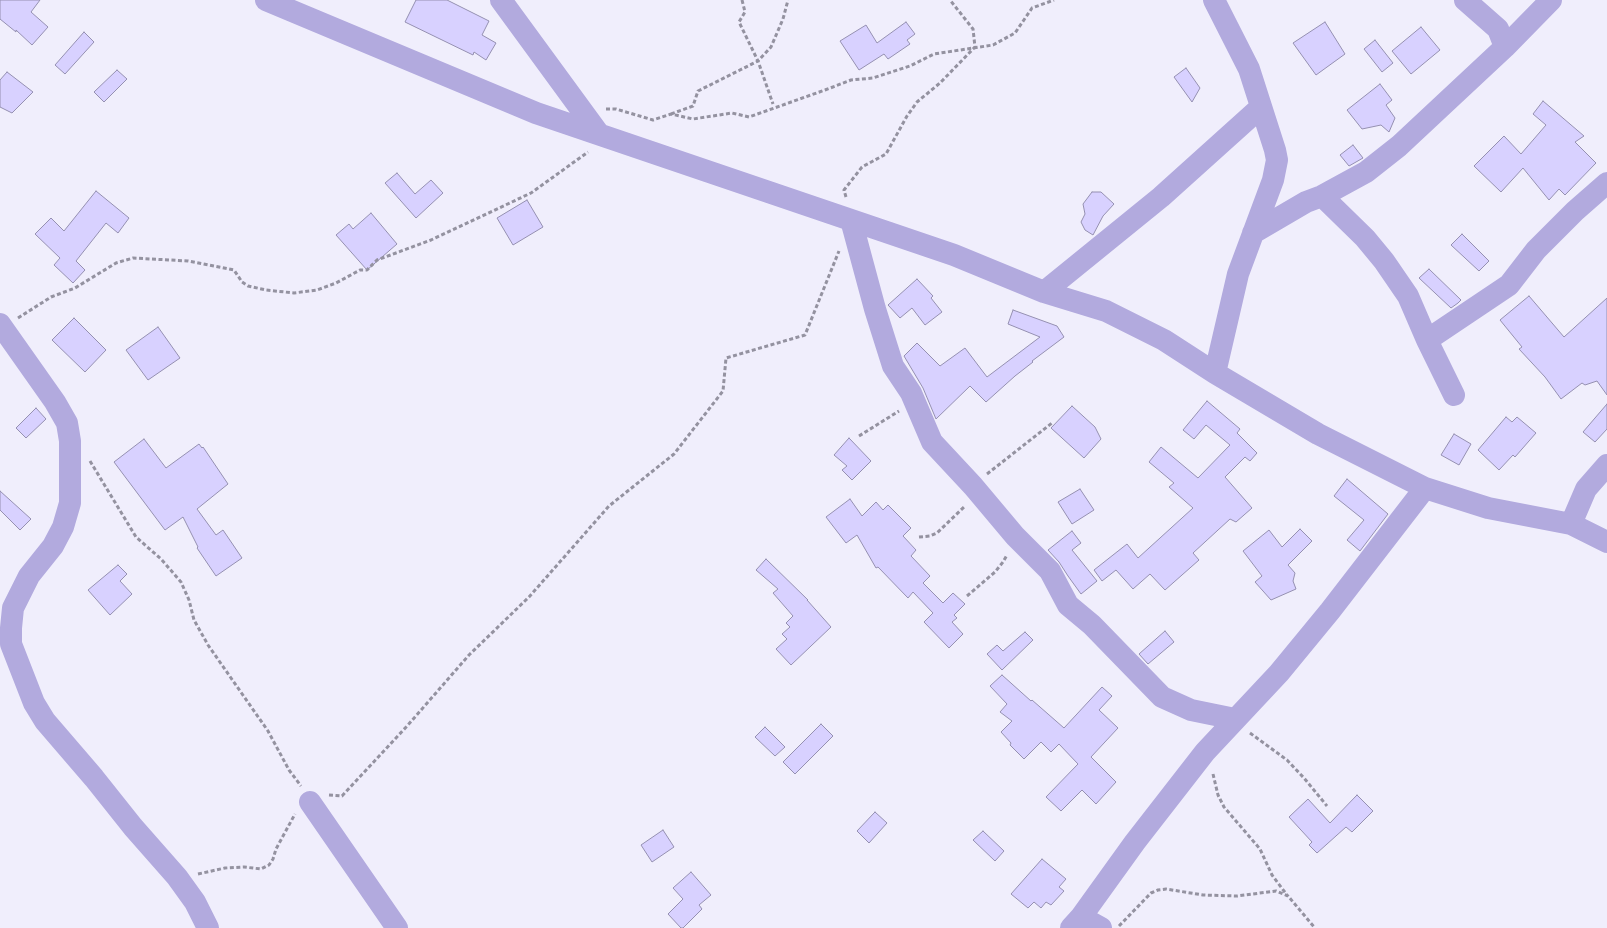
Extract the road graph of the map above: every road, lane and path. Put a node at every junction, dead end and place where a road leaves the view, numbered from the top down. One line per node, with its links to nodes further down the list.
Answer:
1 (266, 0): 17 (street)
2 (501, 0): 15 (street)
3 (742, 0): 12 (path)
4 (788, 0): 12 (path)
5 (950, 0): 11 (path)
6 (1054, 0): 11 (path)
7 (1214, 0): 14 (street)
8 (1465, 0): 10 (street)
9 (1551, 0): 10 (street)
10 (1505, 47): 19 (street)
11 (975, 48): 16 (path); 20 (path)
12 (758, 61): 13 (path); 16 (path)
13 (773, 104)
14 (1261, 107): 21 (street); 22 (street)
15 (581, 109): 16 (path); 17 (street)
16 (671, 114)
17 (604, 136): 20 (street); 23 (path)
18 (1607, 183): 24 (street)
19 (1322, 196): 21 (street); 24 (street)
20 (852, 220): 22 (street); 27 (street); 41 (path)
21 (1253, 233): 25 (street)
22 (1044, 292): 25 (street)
23 (1, 325): 30 (street)
24 (1427, 340): 26 (street)
25 (1215, 372): 32 (street)
26 (1454, 395)
27 (915, 403): 29 (path); 33 (street)
28 (1052, 423): 33 (path)
29 (859, 436)
30 (70, 441): 41 (path); 43 (street)
31 (1607, 466): 34 (street)
32 (1425, 488): 34 (street); 39 (street)
33 (978, 492): 35 (street); 36 (path)
34 (1571, 524): 37 (street)
35 (1015, 536): 38 (path); 39 (street)
36 (919, 537)
37 (1607, 542)
38 (967, 596)
39 (1235, 719): 40 (street); 42 (path)
40 (1205, 752): 44 (path); 45 (street)
41 (310, 798): 43 (path); 47 (street)
42 (1327, 806)
43 (177, 877): 46 (street)
44 (1288, 896): 49 (path); 50 (path)
45 (1076, 922): 48 (street)
46 (208, 928)
47 (397, 928)
48 (1101, 928)
49 (1117, 928)
50 (1315, 928)

